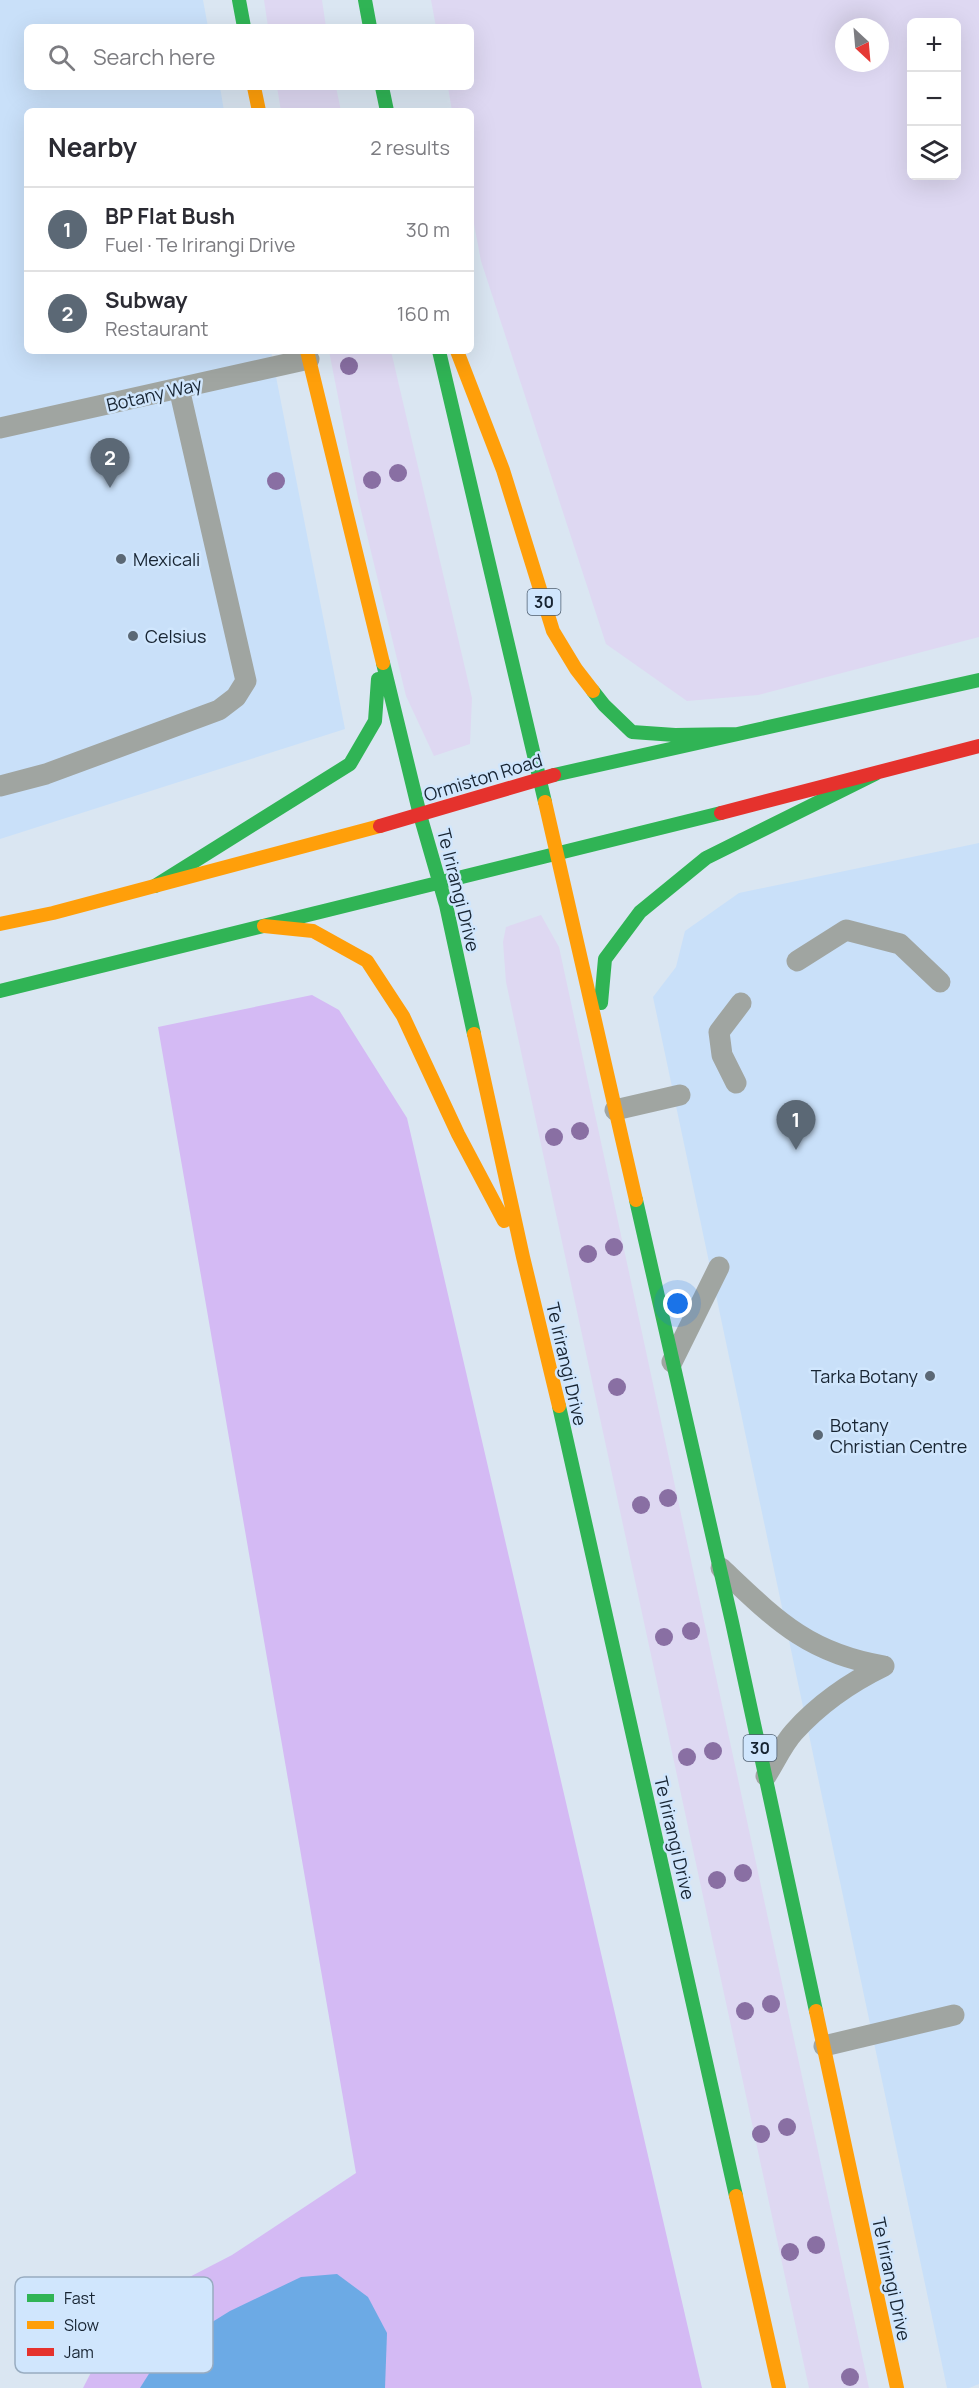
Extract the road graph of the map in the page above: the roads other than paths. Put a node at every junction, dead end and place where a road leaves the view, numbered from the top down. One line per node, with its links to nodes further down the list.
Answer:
1 (239, 0): 3 (main road)
2 (364, 0): 4 (main road)
3 (243, 24)
4 (369, 24)
5 (255, 90): 7 (main road)
6 (383, 90): 8 (main road)
7 (258, 108)
8 (386, 108)
9 (440, 354): 19 (main road, Te Irirangi Drive / 30)
10 (458, 354): 16 (main road, 30)
11 (308, 355): 12 (lane, Botany Way); 14 (main road, Te Irirangi Drive)
12 (179, 387): 13 (lane, Botany Way); 20 (lane)
13 (0, 428)
14 (380, 653): 21 (main road, Te Irirangi Drive); 24 (main road)
15 (979, 680): 16 (main road, Ormiston Road)
16 (738, 734): 19 (main road, Ormiston Road)
17 (979, 746): 18 (main road)
18 (874, 774): 22 (main road); 31 (main road)
19 (538, 778): 21 (main road, Ormiston Road); 22 (main road, Te Irirangi Drive / 30)
20 (0, 786)
21 (420, 815): 23 (main road, Te Irirangi Drive); 24 (main road, Ormiston Road)
22 (557, 854): 23 (main road); 31 (main road, Te Irirangi Drive / 30)
23 (441, 884): 26 (main road); 35 (main road, Te Irirangi Drive)
24 (155, 886): 25 (main road, Ormiston Road)
25 (0, 924)
26 (264, 926): 29 (main road); 35 (main road)
27 (797, 961): 28 (lane)
28 (940, 982)
29 (0, 991)
30 (741, 1003): 32 (lane)
31 (598, 1034): 34 (main road, Te Irirangi Drive / 30)
32 (736, 1083)
33 (680, 1095): 34 (lane)
34 (615, 1110): 37 (main road, Te Irirangi Drive / 30)
35 (523, 1257): 42 (main road, Te Irirangi Drive)
36 (718, 1267): 37 (lane)
37 (672, 1362): 38 (main road, Te Irirangi Drive / 30)
38 (718, 1566): 39 (main road, Te Irirangi Drive / 30); 39 (lane)
39 (766, 1776): 41 (main road, Te Irirangi Drive / 30)
40 (954, 2015): 41 (lane)
41 (824, 2046): 43 (main road, Te Irirangi Drive / 30)
42 (779, 2388)
43 (897, 2388)

